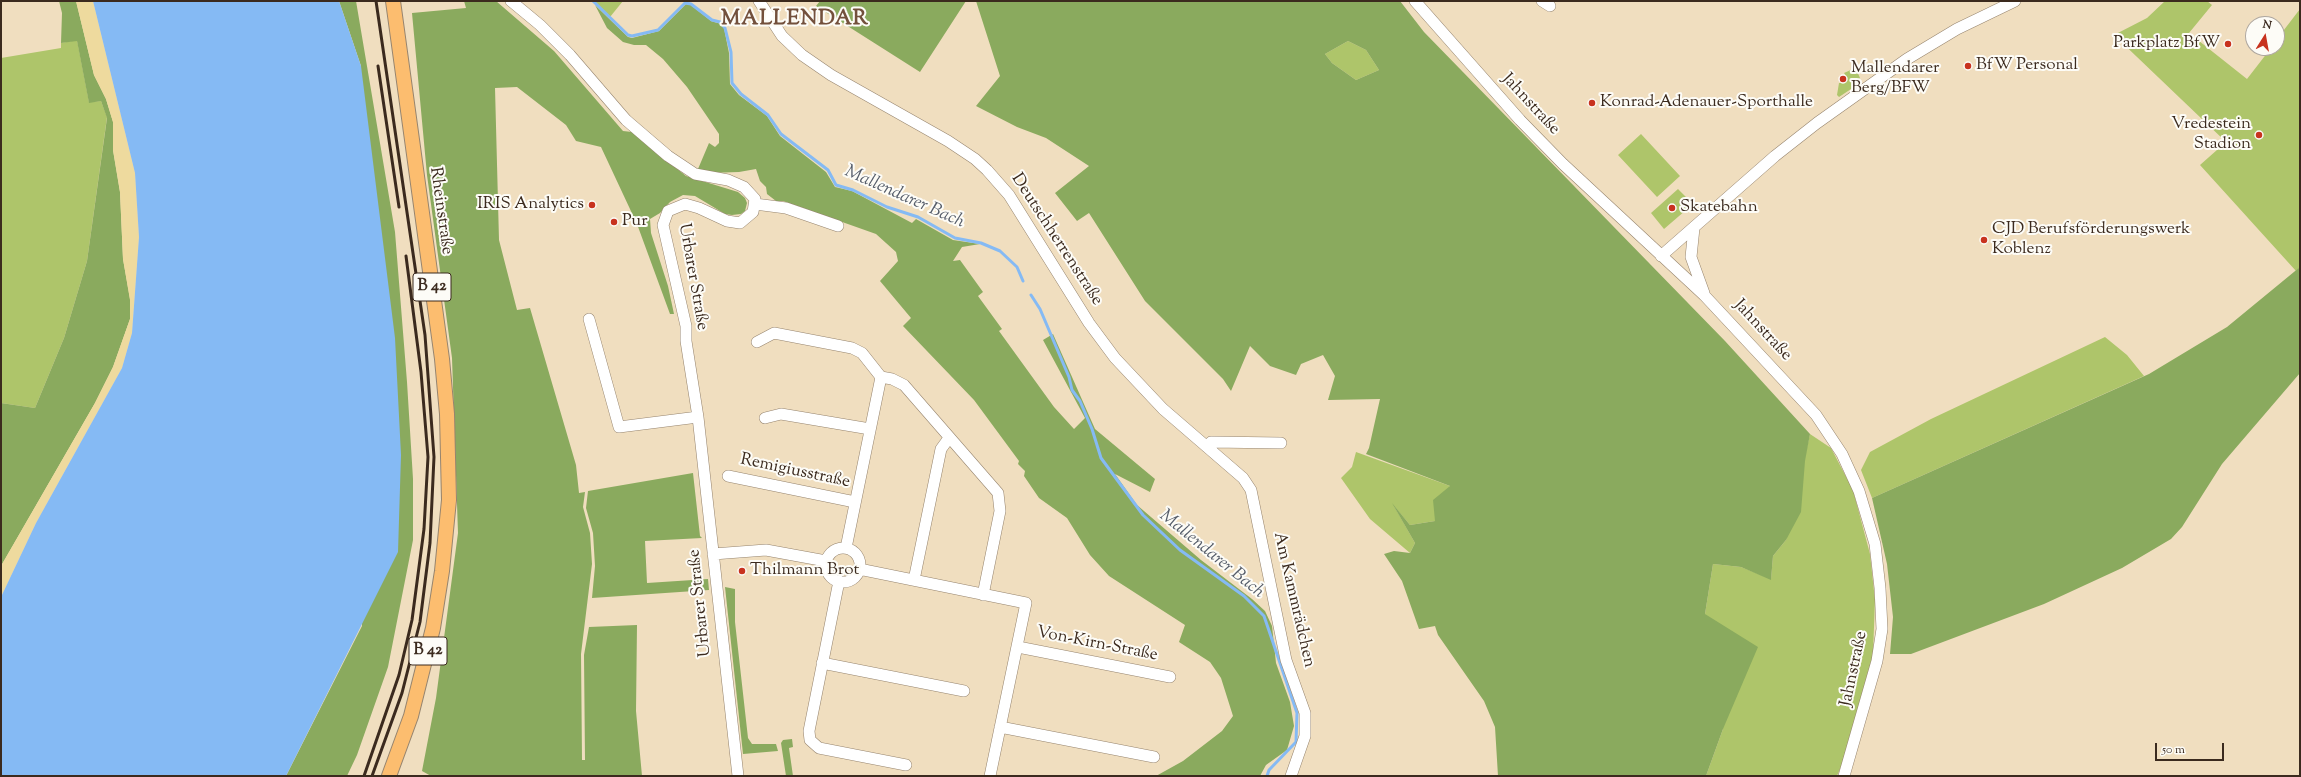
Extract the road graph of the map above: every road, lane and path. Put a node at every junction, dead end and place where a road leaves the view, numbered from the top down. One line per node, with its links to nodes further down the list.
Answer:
1 (393, 1): 36 (main road, Rheinstraße / B 42)
2 (511, 1): 6 (street)
3 (759, 1): 19 (street, Deutschherrenstraße)
4 (1415, 1): 9 (street, Jahnstraße)
5 (2010, 2): 8 (street)
6 (755, 204): 7 (street); 14 (street, Urbarer Straße)
7 (838, 226)
8 (1694, 228): 9 (street); 10 (street)
9 (1661, 256): 10 (street, Jahnstraße)
10 (1704, 295): 40 (street, Jahnstraße)
11 (589, 319): 14 (street)
12 (757, 342): 13 (street)
13 (881, 377): 16 (street, Remigiusstraße); 17 (street)
14 (698, 417): 23 (street, Urbarer Straße)
15 (764, 418): 16 (street)
16 (870, 429): 21 (street, Remigiusstraße)
17 (949, 438): 26 (street); 28 (street)
18 (1281, 443): 19 (street)
19 (1206, 447): 39 (street, Am Kammrädchen)
20 (728, 476): 21 (street, Remigiusstraße)
21 (855, 502): 22 (street, Remigiusstraße)
22 (846, 548): 24 (street); 25 (street)
23 (713, 554): 24 (street); 37 (street, Urbarer Straße)
24 (826, 561): 27 (street)
25 (859, 569): 26 (street); 27 (street)
26 (914, 580): 28 (street)
27 (839, 581): 30 (street)
28 (983, 595): 29 (street)
29 (1018, 647): 31 (street, Von-Kirn-Straße); 33 (street)
30 (822, 663): 32 (street); 35 (street)
31 (1170, 677)
32 (964, 691)
33 (1000, 728): 34 (street); 38 (street)
34 (1154, 758)
35 (906, 764)
36 (389, 776)
37 (738, 776)
38 (990, 776)
39 (1291, 776)
40 (1844, 776)

